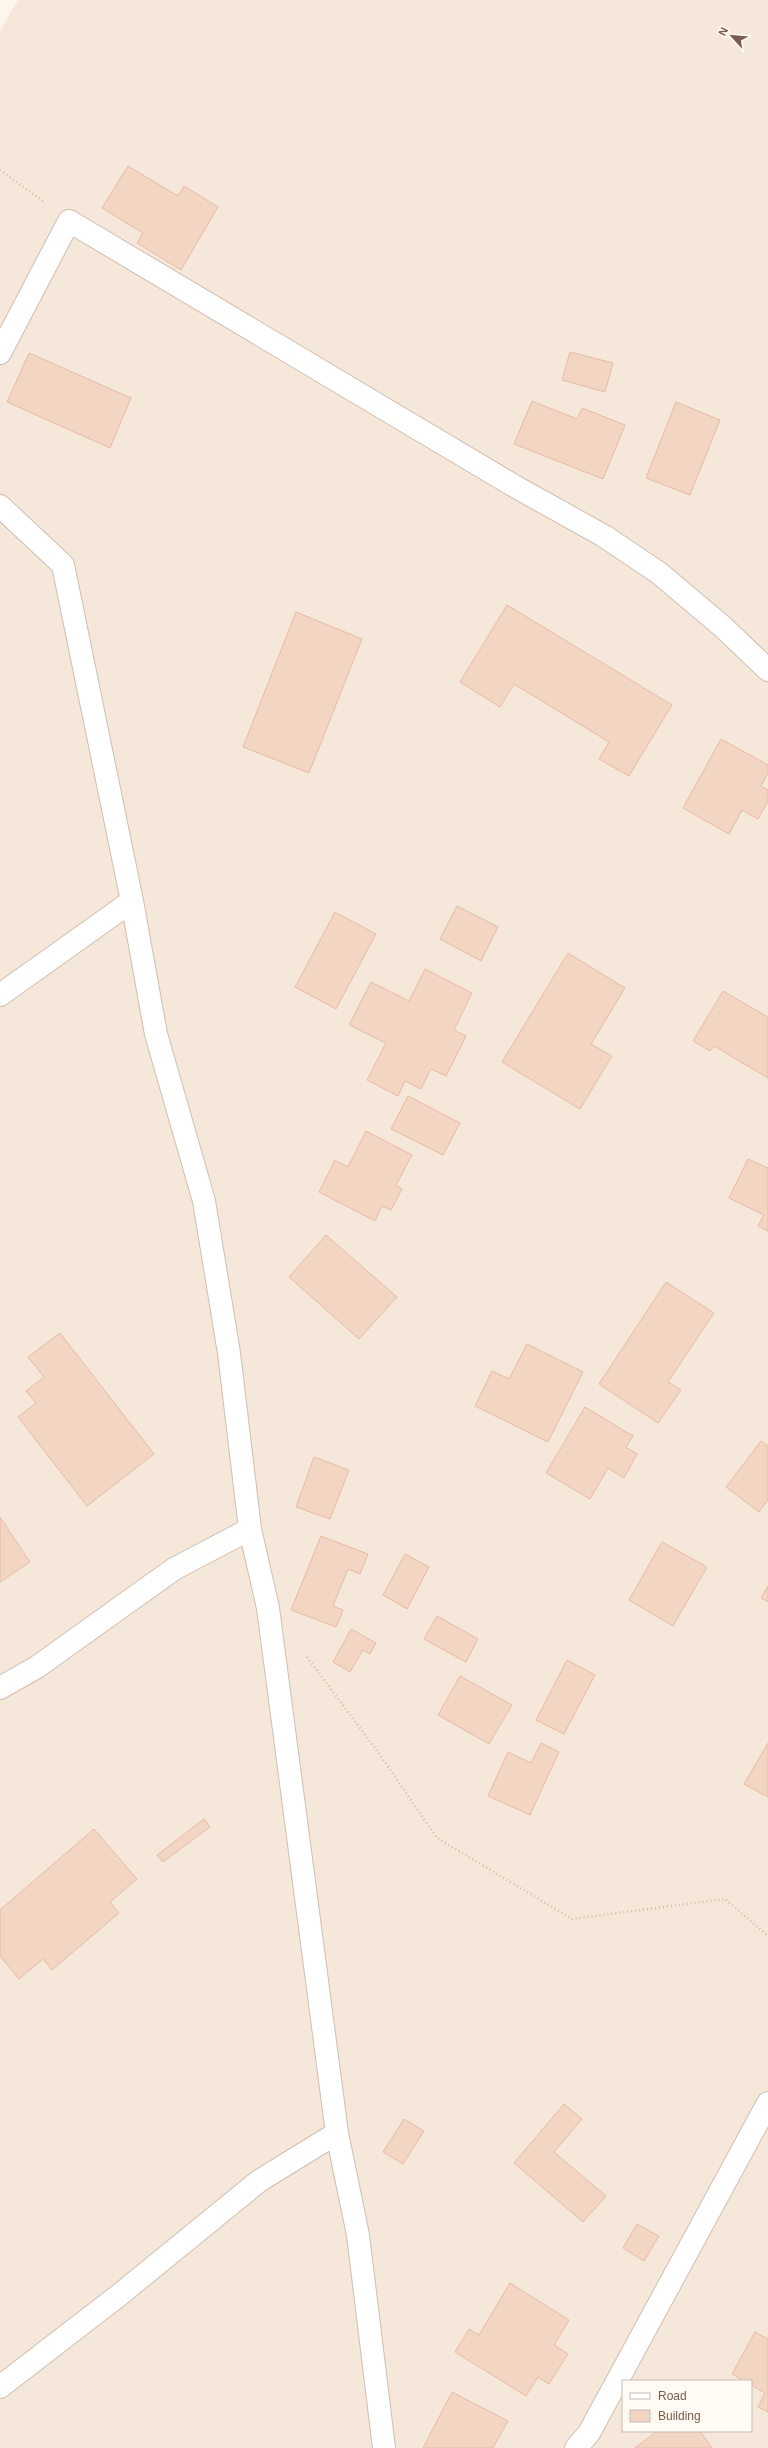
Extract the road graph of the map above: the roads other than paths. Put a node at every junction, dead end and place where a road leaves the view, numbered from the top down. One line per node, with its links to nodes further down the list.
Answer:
1 (0, 353): 3 (street)
2 (0, 506): 4 (street)
3 (768, 670)
4 (132, 902): 5 (street); 6 (street)
5 (0, 995)
6 (250, 1529): 7 (street); 9 (street)
7 (0, 1688)
8 (768, 2103): 12 (street)
9 (337, 2133): 10 (street); 11 (street)
10 (0, 2387)
11 (384, 2448)
12 (576, 2448)

